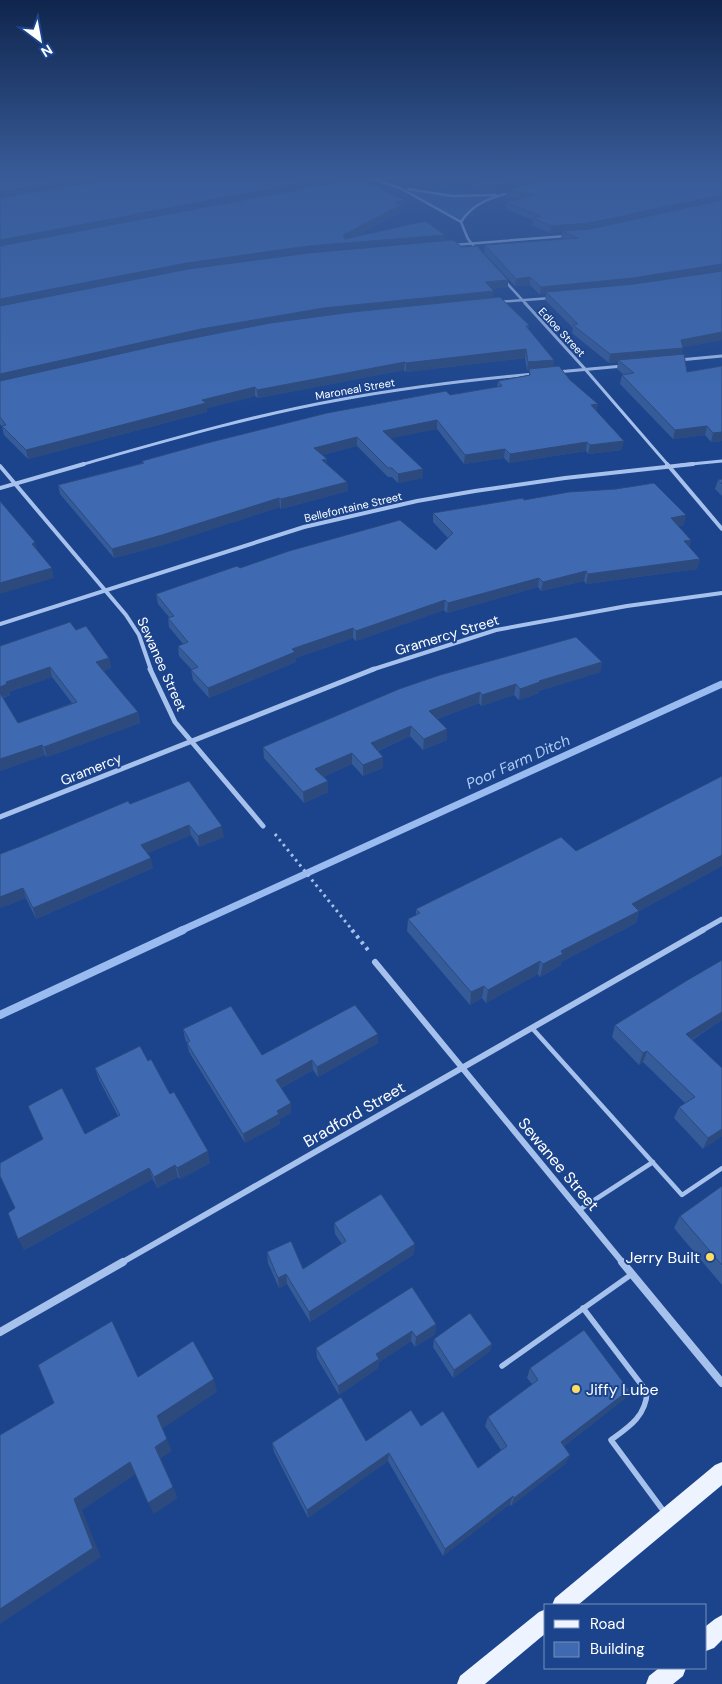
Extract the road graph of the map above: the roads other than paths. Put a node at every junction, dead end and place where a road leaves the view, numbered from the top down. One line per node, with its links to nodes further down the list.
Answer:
1 (502, 278): 3 (street, Edloe Street)
2 (561, 297): 3 (street)
3 (521, 300): 4 (street); 8 (street, Edloe Street)
4 (492, 302)
5 (722, 356): 6 (street)
6 (676, 360)
7 (629, 365): 8 (street)
8 (585, 369): 9 (street); 13 (street, Edloe Street)
9 (549, 373)
10 (540, 374): 14 (street, Maroneal Street)
11 (722, 461): 13 (street, Bellefontaine Street)
12 (0, 466): 14 (street, Sewanee Street)
13 (668, 467): 16 (street, Edloe Street); 17 (street, Bellefontaine Street)
14 (15, 484): 15 (street, Maroneal Street); 17 (street, Sewanee Street)
15 (0, 488)
16 (722, 529)
17 (105, 590): 19 (street, Bellefontaine Street); 20 (street, Sewanee Street)
18 (722, 593): 20 (street, Gramercy Street)
19 (0, 624)
20 (191, 742): 21 (street, Gramercy); 22 (street, Sewanee Street)
21 (0, 817)
22 (263, 826)
23 (722, 919): 25 (street, Bradford Street)
24 (375, 962): 26 (street, Sewanee Street)
25 (532, 1028): 26 (street, Bradford Street); 27 (lane)
26 (462, 1068): 29 (street, Sewanee Street); 32 (street, Bradford Street)
27 (653, 1162): 28 (lane); 29 (lane)
28 (722, 1168)
29 (579, 1210): 30 (street, Sewanee Street)
30 (632, 1274): 31 (lane); 34 (street, Sewanee Street)
31 (583, 1308): 33 (lane); 36 (lane)
32 (0, 1332)
33 (502, 1366)
34 (722, 1383)
35 (722, 1472): 36 (main road)
36 (668, 1517): 37 (main road)
37 (563, 1604)
38 (544, 1621): 42 (main road)
39 (722, 1626): 40 (main road)
40 (707, 1639)
41 (674, 1669): 43 (main road)
42 (468, 1684)
43 (657, 1684)

